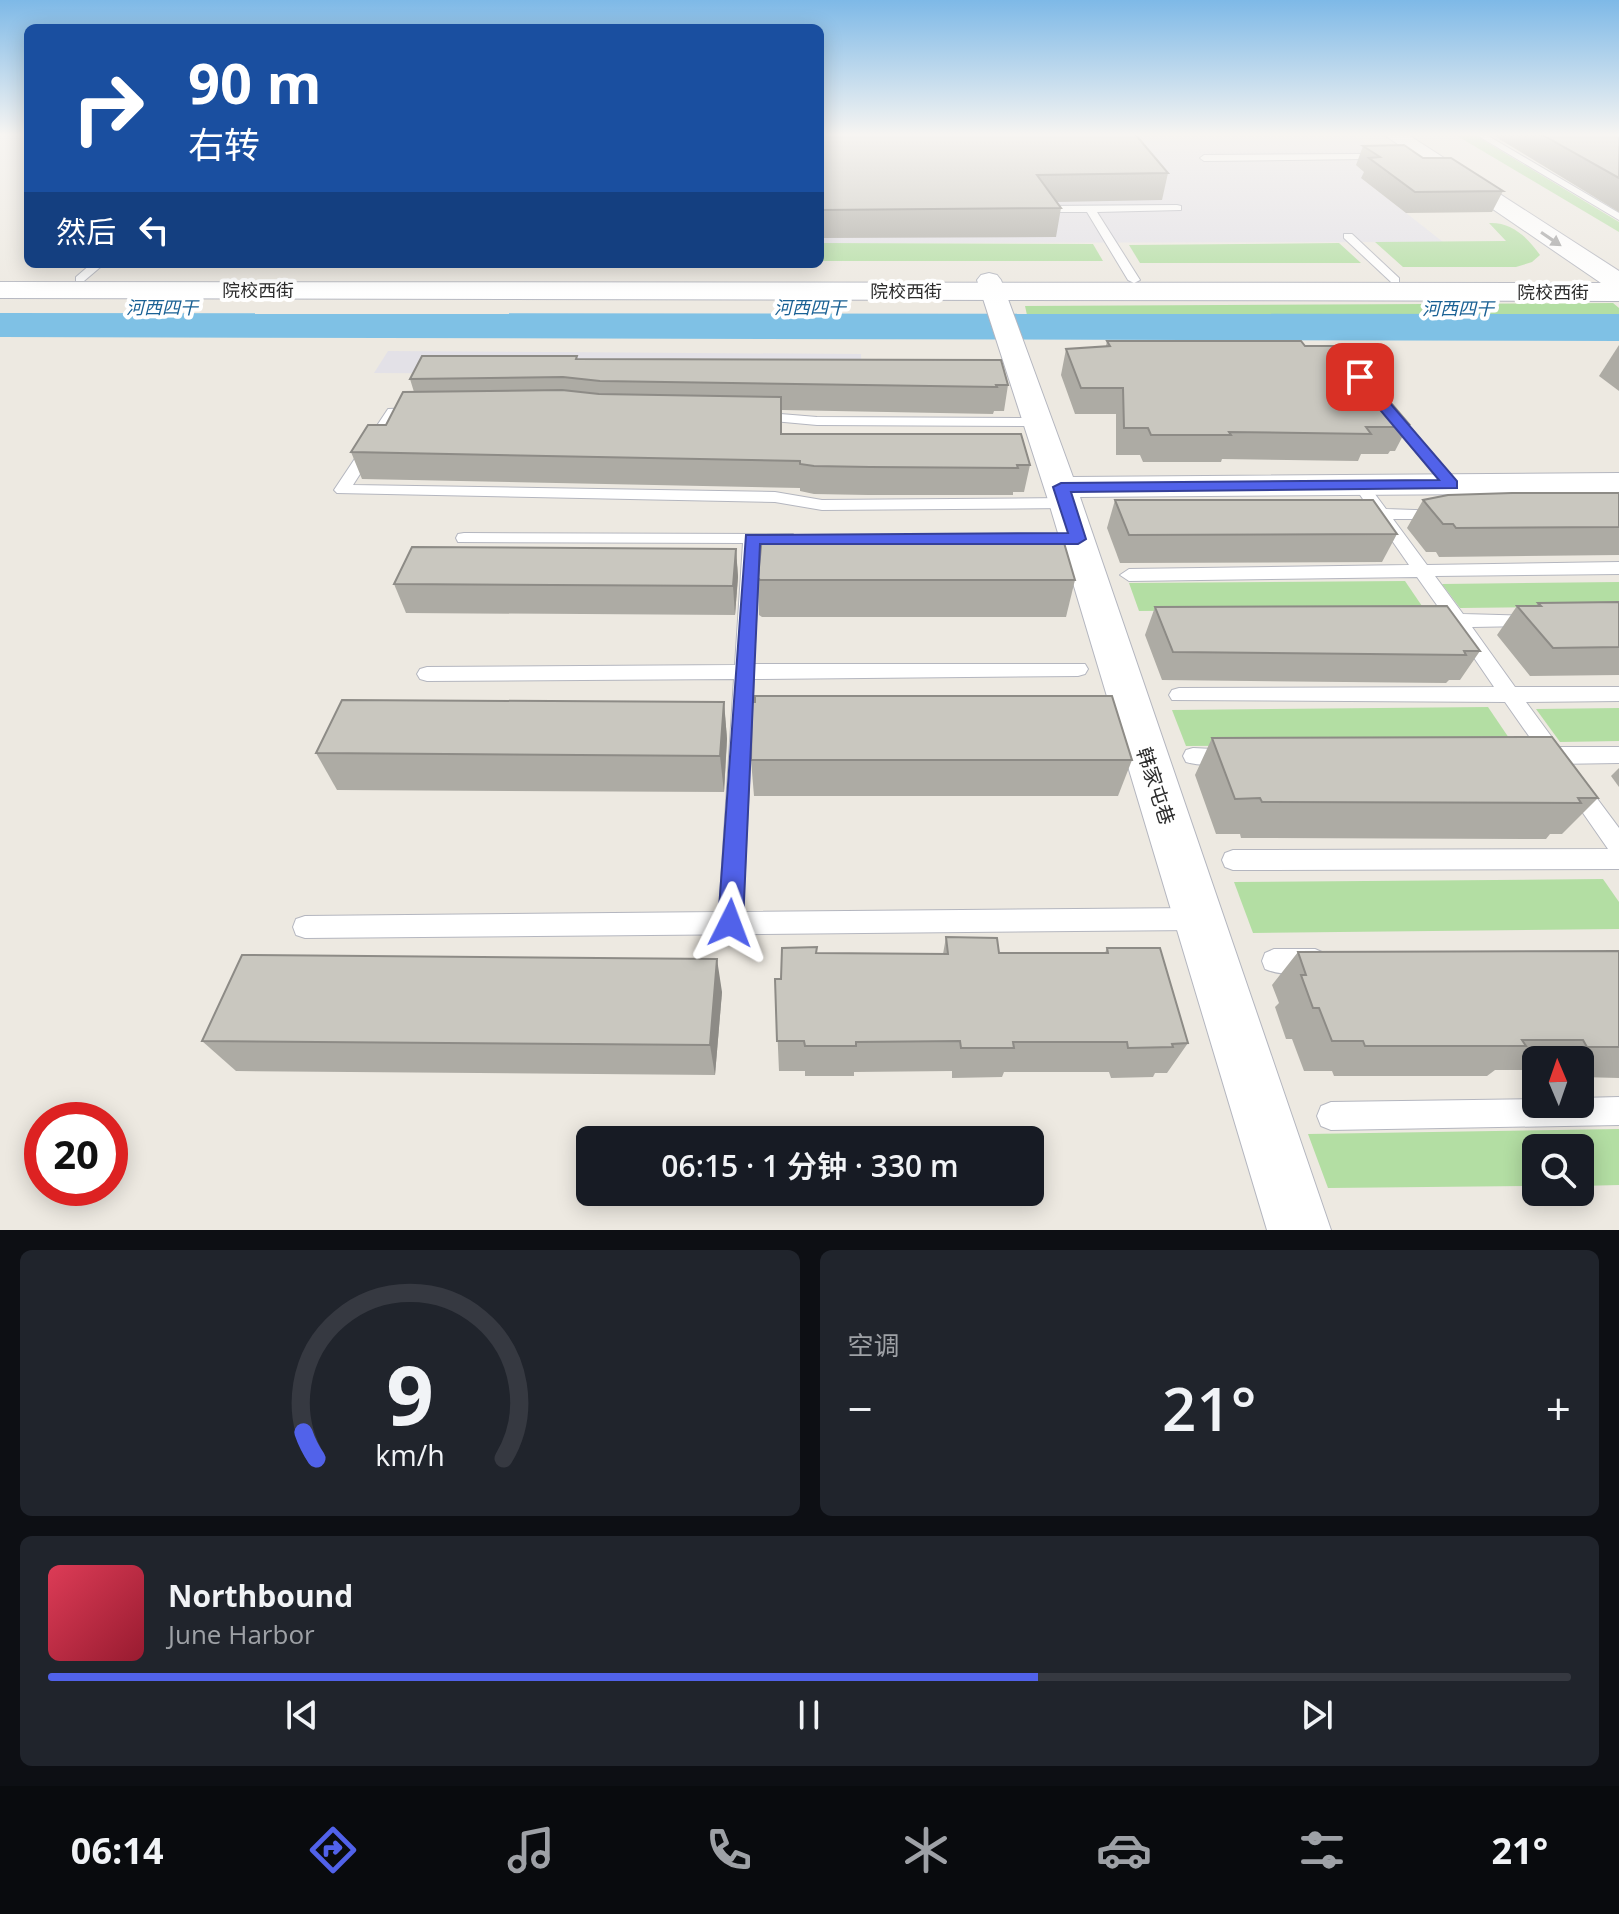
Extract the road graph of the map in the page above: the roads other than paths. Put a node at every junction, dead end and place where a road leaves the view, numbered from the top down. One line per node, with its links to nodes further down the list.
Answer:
1 (1486, 191): 10 (main road)
2 (1576, 191): 6 (lane)
3 (1167, 195): 5 (lane)
4 (1043, 209): 5 (lane)
5 (1090, 209): 11 (lane)
6 (1619, 217)
7 (1348, 236): 12 (lane)
8 (89, 271): 9 (main road, 院校西街); 14 (main road, 院校西街)
9 (0, 279)
10 (1617, 279): 12 (main road, 院校西街); 14 (main road, 院校西街)
11 (1134, 280): 12 (main road, 院校西街); 14 (main road, 院校西街)
12 (1395, 280)
13 (0, 290): 14 (main road, 院校西街)
14 (1002, 327): 18 (street, 韩家屯巷)
15 (1380, 401): 21 (lane)
16 (425, 412): 24 (lane)
17 (745, 415): 18 (lane)
18 (1038, 422): 24 (street, 韩家屯巷)
19 (1619, 483): 21 (street)
20 (1361, 485): 21 (street); 23 (lane); 24 (street)
21 (1456, 499): 23 (lane)
22 (1335, 514): 23 (lane)
23 (1381, 514): 29 (lane)
24 (1067, 517): 48 (street, 韩家屯巷)
25 (464, 538): 26 (lane)
26 (752, 538): 27 (lane); 35 (lane)
27 (798, 538)
28 (1619, 568): 29 (lane)
29 (1422, 571): 30 (lane); 33 (lane)
30 (1129, 575)
31 (1546, 620): 33 (lane)
32 (1411, 621): 33 (lane)
33 (1458, 621): 37 (lane)
34 (1078, 669): 35 (lane)
35 (745, 672): 36 (lane); 49 (lane)
36 (427, 674)
37 (1510, 694): 38 (lane); 39 (lane); 41 (lane)
38 (1619, 694)
39 (1179, 695)
40 (1522, 755): 41 (lane)
41 (1554, 755): 42 (lane); 45 (lane)
42 (1619, 755)
43 (1193, 756): 44 (lane)
44 (1240, 756)
45 (1619, 846)
46 (1619, 859): 47 (lane)
47 (1233, 860)
48 (1199, 919): 49 (lane); 55 (street, 韩家屯巷)
49 (730, 923): 50 (lane)
50 (305, 927)
51 (1274, 961): 52 (lane)
52 (1337, 961)
53 (1619, 1111): 54 (lane)
54 (1331, 1116)
55 (1299, 1230)

